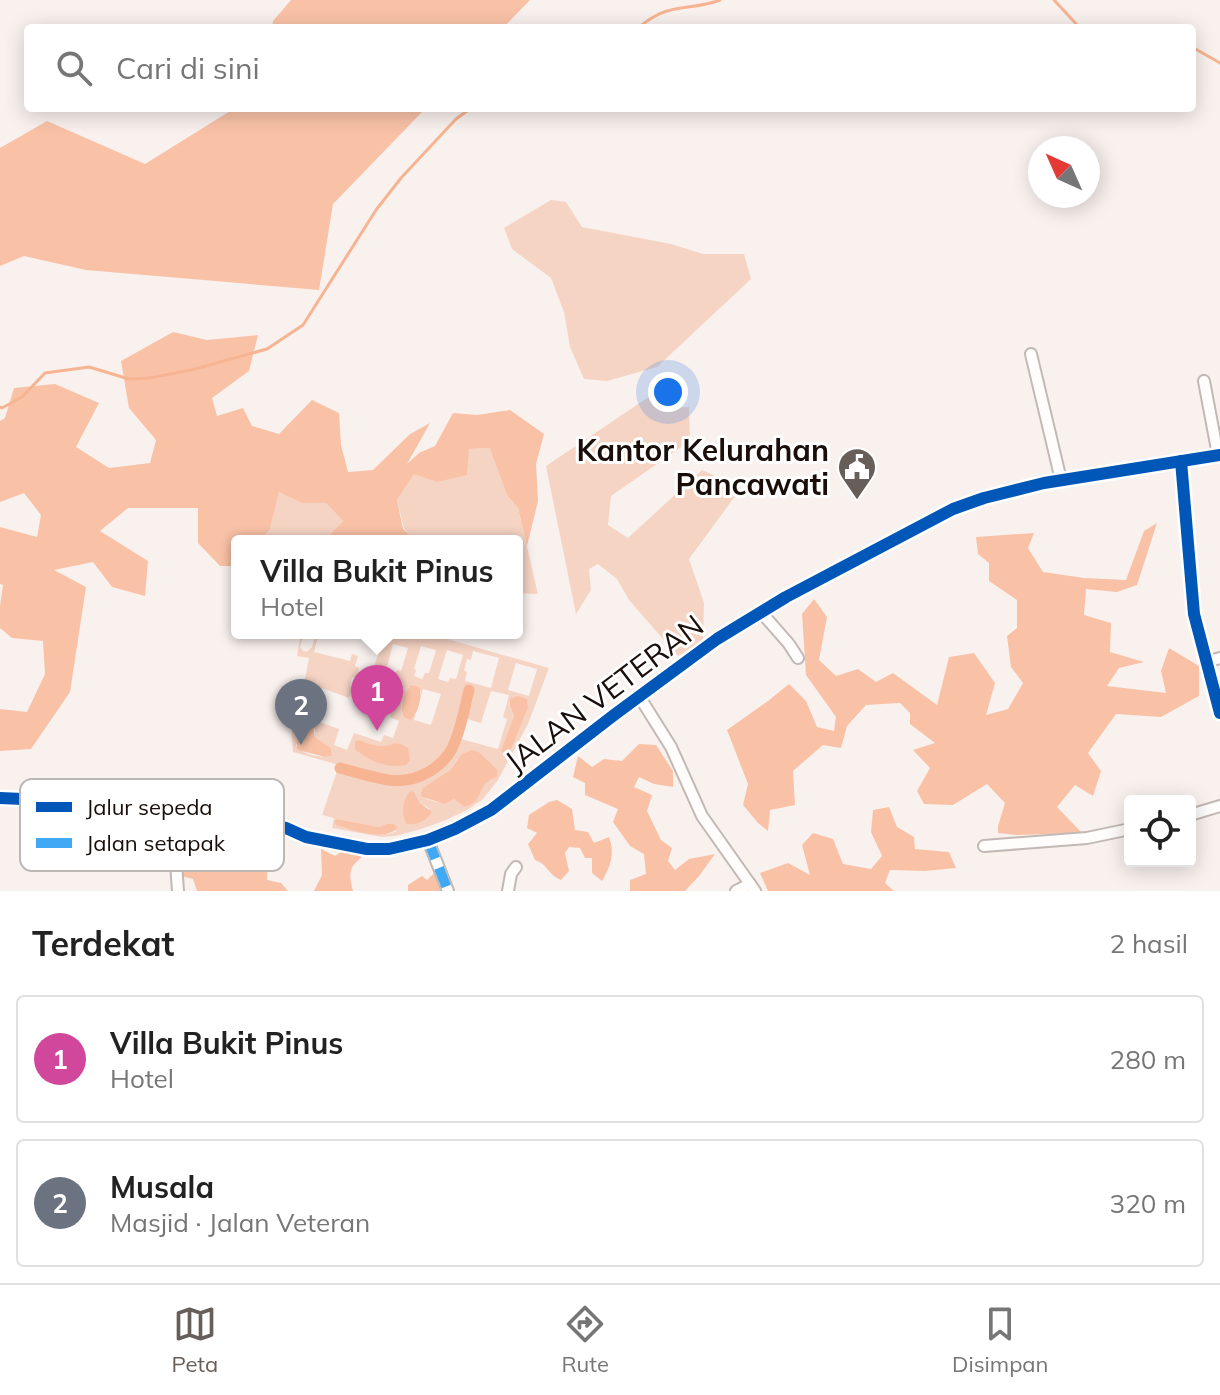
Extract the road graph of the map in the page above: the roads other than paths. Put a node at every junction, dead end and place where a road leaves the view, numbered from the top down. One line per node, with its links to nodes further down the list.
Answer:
1 (1031, 354): 5 (street)
2 (1204, 381): 3 (street)
3 (1219, 455): 4 (street, JALAN VETERAN)
4 (1181, 461): 5 (street, JALAN VETERAN); 9 (street)
5 (1061, 480): 6 (street, JALAN VETERAN)
6 (761, 612): 7 (street); 10 (street, JALAN VETERAN)
7 (798, 658)
8 (1220, 658): 9 (street)
9 (1206, 662): 11 (street)
10 (639, 696): 18 (street, JALAN VETERAN); 22 (street)
11 (1220, 713)
12 (0, 798): 13 (street, JALAN VETERAN)
13 (20, 799)
14 (1220, 806): 15 (street)
15 (1196, 813)
16 (284, 827): 18 (street, JALAN VETERAN)
17 (1124, 830): 19 (street)
18 (428, 840): 24 (street)
19 (984, 846)
20 (516, 867): 25 (street)
21 (177, 871): 23 (street)
22 (752, 887): 26 (street)
23 (178, 891)
24 (448, 891)
25 (508, 891)
26 (736, 891)

